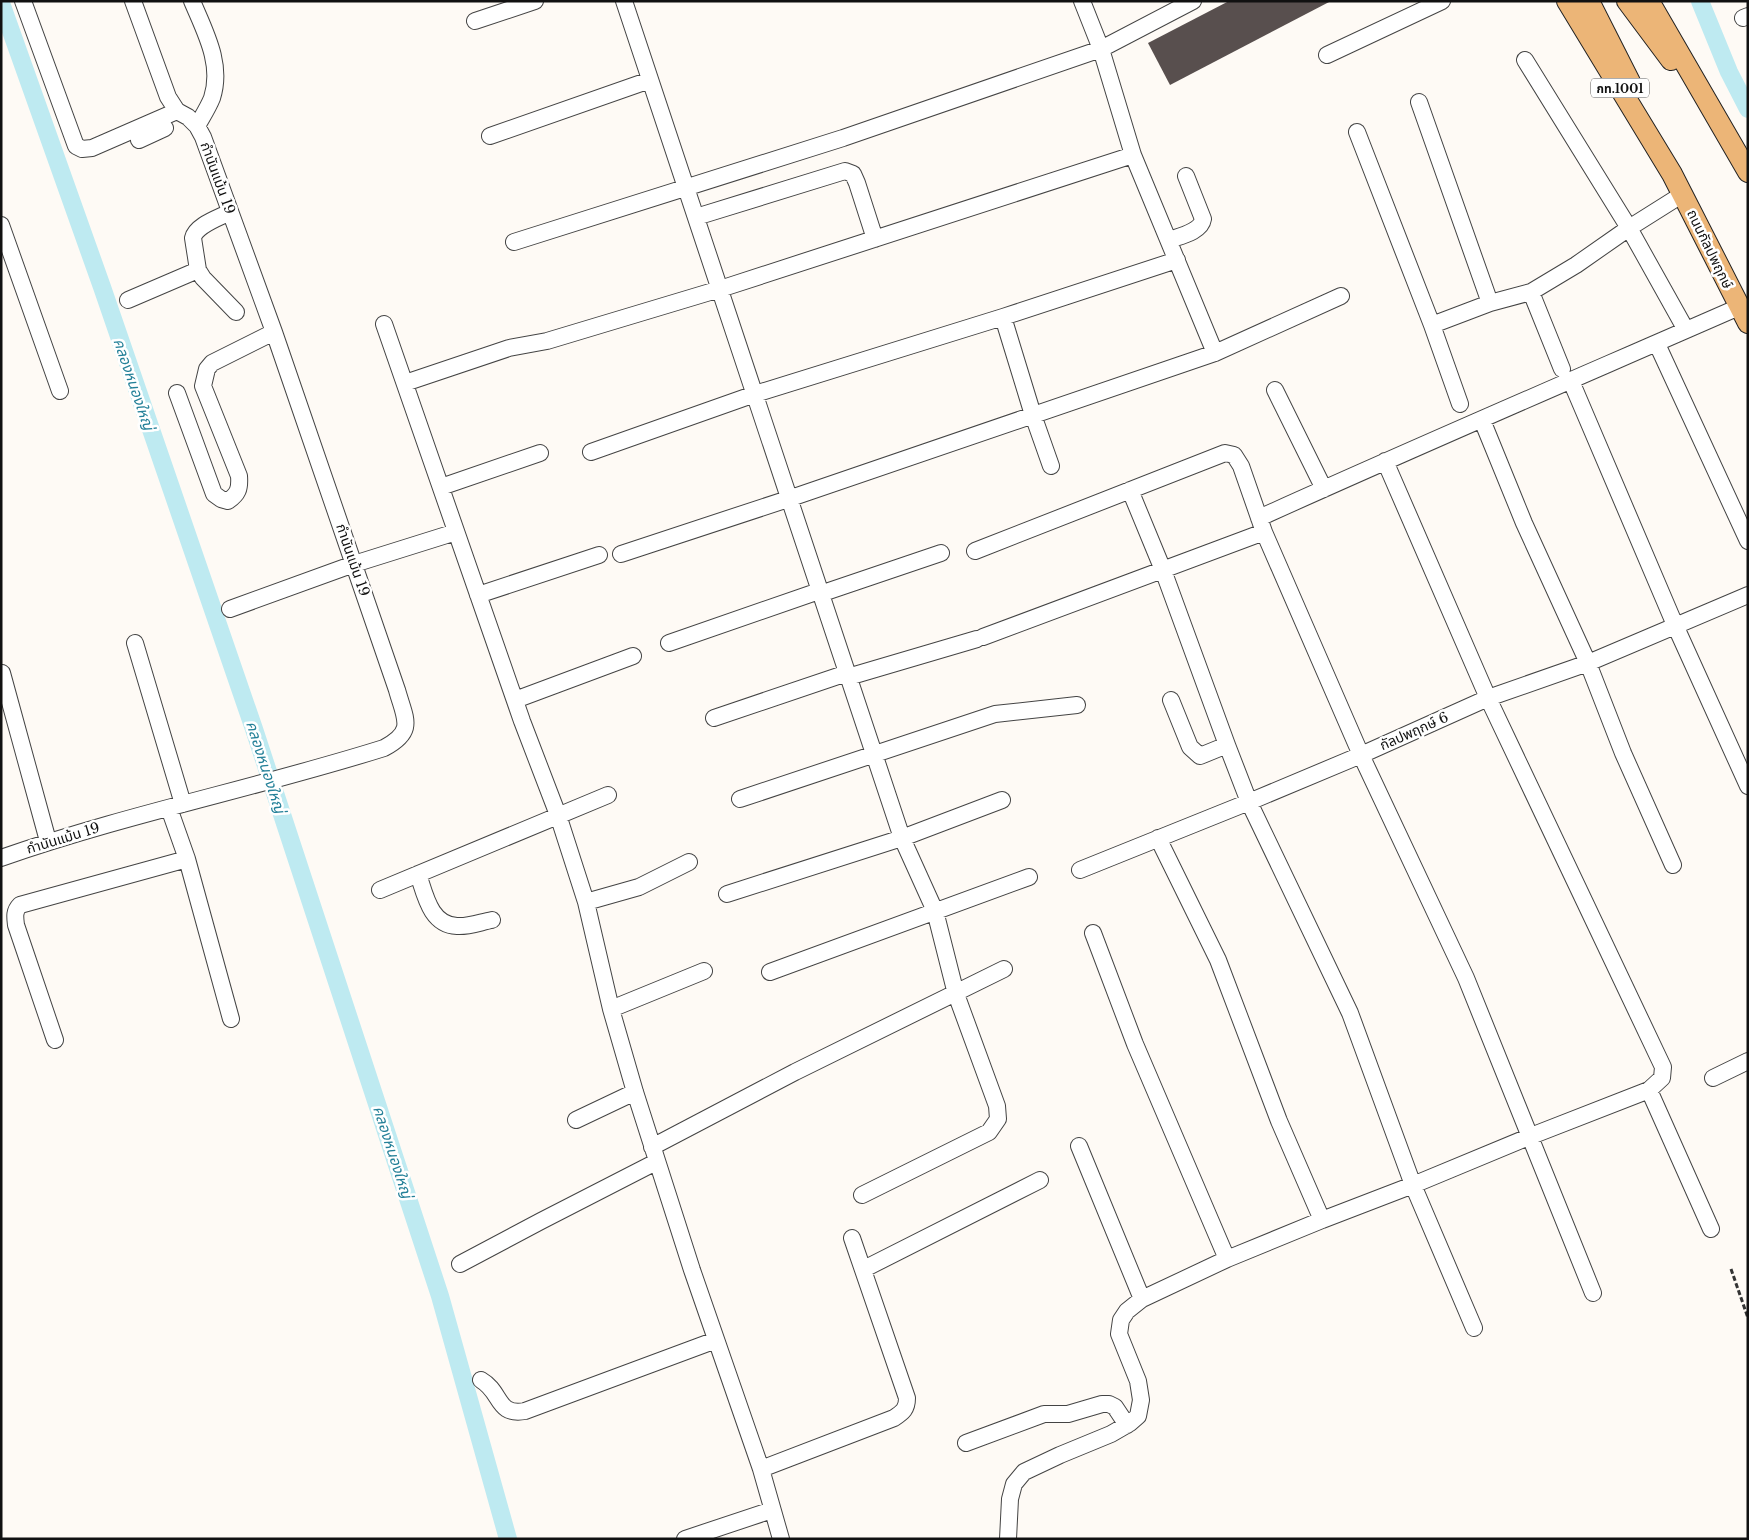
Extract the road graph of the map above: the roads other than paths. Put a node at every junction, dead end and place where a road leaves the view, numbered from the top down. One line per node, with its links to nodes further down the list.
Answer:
1 (23, 1): 19 (street)
2 (133, 1): 19 (street, กำนันแม้น 19)
3 (192, 1): 19 (street)
4 (535, 1): 13 (street)
5 (624, 1): 17 (street)
6 (1082, 1): 14 (street)
7 (1193, 1): 14 (street)
8 (1442, 1): 15 (street)
9 (1567, 1): 26 (main road, ถนนกัลปพฤกษ์ / กท.1001)
10 (1589, 1): 26 (main road, ถนนกัลปพฤกษ์ / กท.1001)
11 (1627, 1): 20 (main road)
12 (1649, 1): 20 (main road)
13 (475, 21)
14 (1101, 49): 24 (street); 28 (street)
15 (1327, 55)
16 (1525, 60): 33 (street)
17 (650, 80): 22 (street); 28 (street)
18 (1418, 102): 43 (street)
19 (187, 118): 23 (street); 30 (street, กำนันแม้น 19)
20 (1721, 127): 25 (main road)
21 (1357, 132): 48 (street)
22 (490, 136)
23 (139, 140)
24 (1130, 148): 34 (street); 35 (street)
25 (1748, 172)
26 (1672, 174): 29 (main road, ถนนกัลปพฤกษ์ / กท.1001)
27 (1186, 176): 35 (street)
28 (686, 186): 31 (street); 36 (street)
29 (1683, 194): 33 (street); 45 (main road, ถนนกัลปพฤกษ์ / กท.1001)
30 (230, 212): 38 (street); 50 (street, กำนันแม้น 19)
31 (696, 217): 34 (street); 39 (street)
32 (1, 225): 56 (street)
33 (1628, 228): 40 (street); 49 (street)
34 (875, 239): 39 (street)
35 (1168, 240): 37 (street)
36 (514, 242)
37 (1176, 260): 46 (street); 52 (street)
38 (198, 270): 42 (street); 44 (street)
39 (720, 289): 54 (street); 58 (street)
40 (1531, 292): 43 (street); 53 (street)
41 (1341, 296): 52 (street)
42 (128, 300)
43 (1490, 303): 48 (street)
44 (236, 312)
45 (1744, 315): 49 (street)
46 (1003, 316): 58 (street); 60 (street)
47 (384, 324): 54 (street)
48 (1432, 325): 59 (street)
49 (1686, 330): 51 (street)
50 (274, 332): 57 (street); 77 (street, กำนันแม้น 19)
51 (1657, 344): 53 (street); 72 (street)
52 (1215, 354): 60 (street)
53 (1567, 375): 61 (street); 83 (street)
54 (405, 383): 66 (street)
55 (1275, 390): 67 (street)
56 (60, 391)
57 (176, 393)
58 (755, 394): 62 (street); 69 (street)
59 (1460, 404)
60 (1033, 415): 65 (street); 69 (street)
61 (1482, 420): 64 (street); 87 (street)
62 (592, 452)
63 (540, 453): 66 (street)
64 (1385, 461): 67 (street); 90 (street)
65 (1051, 466)
66 (441, 487): 71 (street)
67 (1324, 489): 70 (street)
68 (1130, 490): 70 (street); 73 (street); 78 (street)
69 (788, 499): 75 (street); 79 (street)
70 (1262, 525): 78 (street); 97 (street)
71 (456, 532): 77 (street); 81 (street)
72 (1748, 541)
73 (975, 551)
74 (941, 553): 79 (street)
75 (622, 554)
76 (599, 555): 81 (street)
77 (354, 564): 82 (street); 103 (street, กำนันแม้น 19)
78 (1163, 570): 89 (street); 95 (street)
79 (820, 592): 84 (street); 89 (street)
80 (1748, 594): 83 (street, กัลปพฤกษ์ 6)
81 (478, 595): 91 (street)
82 (230, 609)
83 (1675, 626): 87 (street, กัลปพฤกษ์ 6); 98 (street)
84 (669, 643)
85 (134, 644): 103 (street)
86 (633, 656): 91 (street)
87 (1588, 663): 90 (street, กัลปพฤกษ์ 6); 111 (street)
88 (2, 673): 107 (street)
89 (847, 675): 94 (street); 96 (street)
90 (1488, 698): 97 (street, กัลปพฤกษ์ 6); 130 (street)
91 (515, 700): 104 (street)
92 (1170, 700): 95 (street)
93 (1076, 706): 96 (street)
94 (714, 718)
95 (1227, 745): 102 (street)
96 (874, 755): 100 (street); 105 (street)
97 (1361, 755): 102 (street, กัลปพฤกษ์ 6); 133 (street)
98 (1748, 786)
99 (608, 795): 104 (street)
100 (740, 799)
101 (1002, 800): 105 (street)
102 (1249, 802): 106 (street, กัลปพฤกษ์ 6); 137 (street)
103 (176, 806): 107 (street, กำนันแม้น 19); 109 (street)
104 (558, 815): 113 (street); 117 (street)
105 (902, 838): 116 (street); 118 (street)
106 (1158, 838): 112 (street, กัลปพฤกษ์ 6); 139 (street)
107 (48, 841): 108 (street, กำนันแม้น 19)
108 (1, 858)
109 (187, 859): 126 (street); 127 (street)
110 (689, 862): 117 (street)
111 (1673, 865)
112 (1080, 870)
113 (418, 874): 115 (street); 119 (street)
114 (1029, 877): 118 (street)
115 (380, 890)
116 (726, 894)
117 (586, 902): 125 (street)
118 (935, 911): 123 (street); 124 (street)
119 (492, 920)
120 (1093, 933): 142 (street)
121 (1004, 969): 124 (street)
122 (704, 971): 125 (street)
123 (770, 972)
124 (956, 994): 135 (street); 138 (street)
125 (611, 1009): 131 (street)
126 (231, 1019)
127 (55, 1040)
128 (1748, 1061): 129 (street)
129 (1712, 1078)
130 (1649, 1090): 133 (street); 140 (street)
131 (634, 1092): 132 (street); 135 (street)
132 (576, 1120)
133 (1530, 1136): 137 (street); 145 (street)
134 (1078, 1146): 146 (street)
135 (654, 1154): 143 (street); 148 (street)
136 (1040, 1180): 144 (street)
137 (1413, 1185): 139 (street); 147 (street)
138 (862, 1194)
139 (1322, 1220): 142 (street)
140 (1711, 1230)
141 (852, 1238): 144 (street)
142 (1227, 1259): 146 (street)
143 (460, 1264)
144 (864, 1269): 152 (street)
145 (1593, 1293)
146 (1142, 1299): 150 (street)
147 (1474, 1328)
148 (716, 1340): 149 (street); 152 (street)
149 (481, 1380)
150 (1127, 1425): 151 (street); 156 (street)
151 (966, 1443)
152 (760, 1469): 153 (street)
153 (772, 1510): 154 (street); 155 (street)
154 (684, 1539)
155 (781, 1539)
156 (1008, 1539)

